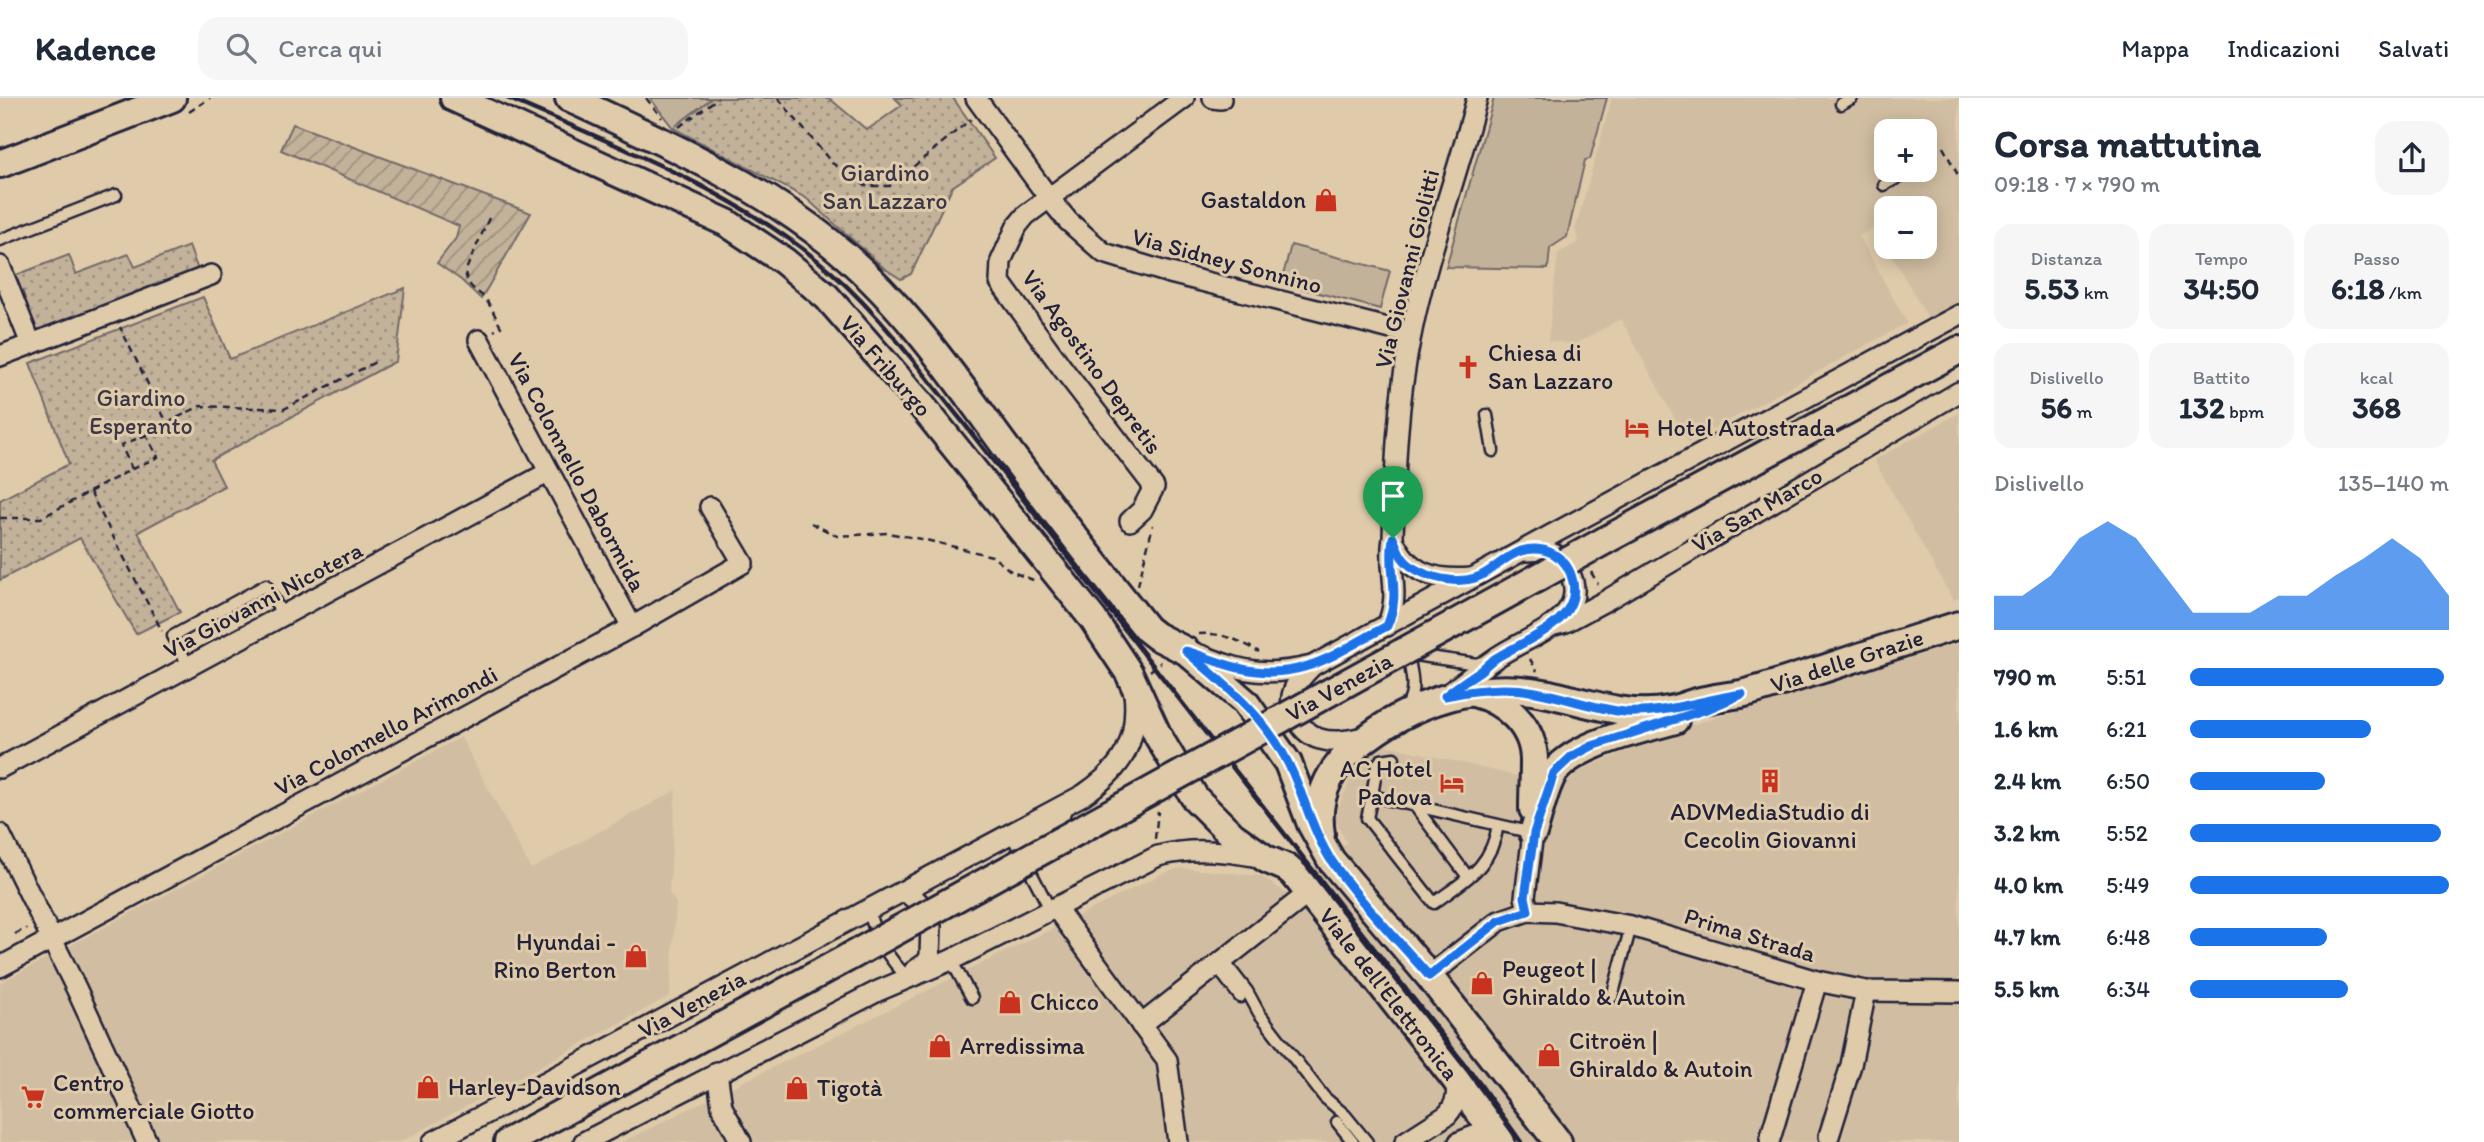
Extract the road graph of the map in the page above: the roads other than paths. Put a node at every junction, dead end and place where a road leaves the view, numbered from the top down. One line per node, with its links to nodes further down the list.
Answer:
1 (172, 98): 11 (street)
2 (454, 98): 46 (street, Via Friburgo)
3 (569, 98): 10 (street, Via Friburgo)
4 (594, 98): 10 (street)
5 (1184, 98): 15 (street, Via Agostino Depretis)
6 (1478, 98): 20 (street, Via Giovanni Giolitti)
7 (1852, 98): 8 (lane)
8 (1841, 104)
9 (975, 108): 15 (street, Via Sidney Sonnino)
10 (662, 130): 41 (street, Via Friburgo)
11 (0, 164)
12 (1890, 182): 13 (lane)
13 (1884, 185)
14 (116, 195): 16 (lane)
15 (1049, 198): 20 (street, Via Sidney Sonnino); 30 (street, Via Agostino Depretis)
16 (0, 240)
17 (0, 266): 22 (street)
18 (211, 275): 22 (street)
19 (1959, 316): 33 (street, Via San Marco)
20 (1411, 334): 31 (street, Via Giovanni Giolitti)
21 (479, 340): 28 (street, Via Colonnello Dabormida)
22 (31, 344): 24 (street)
23 (1959, 350): 32 (street, Via San Marco)
24 (0, 356)
25 (1959, 392): 37 (street, Via San Marco)
26 (1487, 415): 27 (lane)
27 (1493, 451)
28 (549, 472): 36 (street, Via Giovanni Nicotera); 40 (street, Via Colonnello Dabormida)
29 (710, 507): 40 (street, Via Colonnello Arimondi)
30 (1136, 515)
31 (1393, 538): 35 (street); 39 (street, Via Giovanni Giolitti)
32 (1606, 540): 92 (street, Via Venezia, bridge)
33 (1521, 551): 35 (street, Via San Marco); 37 (street, Via San Marco)
34 (1550, 577): 42 (lane)
35 (1475, 578): 39 (street, Via San Marco)
36 (283, 617): 45 (street, Via Giovanni Nicotera); 45 (lane)
37 (1554, 625): 43 (street, Via San Marco)
38 (1959, 625): 48 (street, Via delle Grazie)
39 (1387, 626): 44 (street, Via San Marco)
40 (632, 627): 71 (street, Via Colonnello Arimondi)
41 (1182, 648): 44 (street, Via San Marco); 62 (street, Via Friburgo)
42 (1408, 654): 43 (lane); 50 (lane); 51 (lane)
43 (1493, 659): 49 (street, Via San Marco)
44 (1312, 666): 52 (street, Via San Marco)
45 (189, 668): 54 (street, Via Giovanni Nicotera)
46 (1138, 678): 55 (street, Via Friburgo); 61 (street, Via Venezia)
47 (1472, 692): 48 (street, Via delle Grazie); 49 (street, Via delle Grazie); 59 (street)
48 (1742, 694): 59 (street)
49 (1445, 696): 51 (street, Via San Marco)
50 (1308, 709)
51 (1400, 717): 52 (street, Via San Marco)
52 (1369, 736): 62 (street, Via San Marco)
53 (1394, 758): 56 (lane)
54 (0, 768)
55 (1185, 784): 63 (street, Viale dell'Elettronica)
56 (1372, 796): 57 (lane); 64 (lane)
57 (1415, 806): 58 (lane); 64 (lane)
58 (1497, 825): 59 (lane); 64 (lane)
59 (1534, 833): 69 (street)
60 (0, 834): 71 (street)
61 (1014, 839): 65 (street, Via Venezia); 67 (lane)
62 (1323, 846): 76 (street, Via Friburgo)
63 (1266, 859): 66 (street, Viale dell'Elettronica); 67 (street)
64 (1468, 877)
65 (905, 891): 68 (street, Via Venezia); 78 (street)
66 (1310, 892): 73 (street); 87 (street, Viale dell'Elettronica)
67 (1054, 909): 72 (street); 85 (street)
68 (869, 910): 78 (lane); 88 (street, Via Venezia)
69 (1528, 911): 70 (street, Prima Strada); 76 (street, Prima Strada)
70 (1631, 926): 79 (street, Prima Strada); 83 (lane)
71 (51, 940): 74 (street, Via Colonnello Arimondi); 75 (street)
72 (951, 960): 78 (street); 84 (lane)
73 (1219, 963): 82 (lane); 85 (street); 101 (lane)
74 (0, 967)
75 (66, 968): 77 (street); 94 (street)
76 (1429, 976): 104 (street, Via Friburgo)
77 (0, 977)
78 (908, 977): 86 (street)
79 (1816, 981): 80 (street, Prima Strada); 91 (street)
80 (1866, 991): 81 (street, Prima Strada); 90 (street)
81 (1959, 992)
82 (1240, 997)
83 (1612, 997)
84 (972, 998)
85 (1141, 1025): 99 (street)
86 (717, 1072): 97 (street); 98 (street)
87 (1455, 1079): 93 (street, Viale dell'Elettronica); 102 (street)
88 (480, 1117): 95 (street, Via Venezia); 96 (street, Via Venezia)
89 (1337, 1122): 100 (lane)
90 (1829, 1136)
91 (1770, 1139)
92 (508, 1140)
93 (1500, 1141): 103 (street)
94 (147, 1142)
95 (433, 1142)
96 (453, 1142)
97 (584, 1142)
98 (741, 1142)
99 (1178, 1142)
100 (1353, 1142)
101 (1367, 1142)
102 (1405, 1142)
103 (1459, 1142)
104 (1558, 1142)

